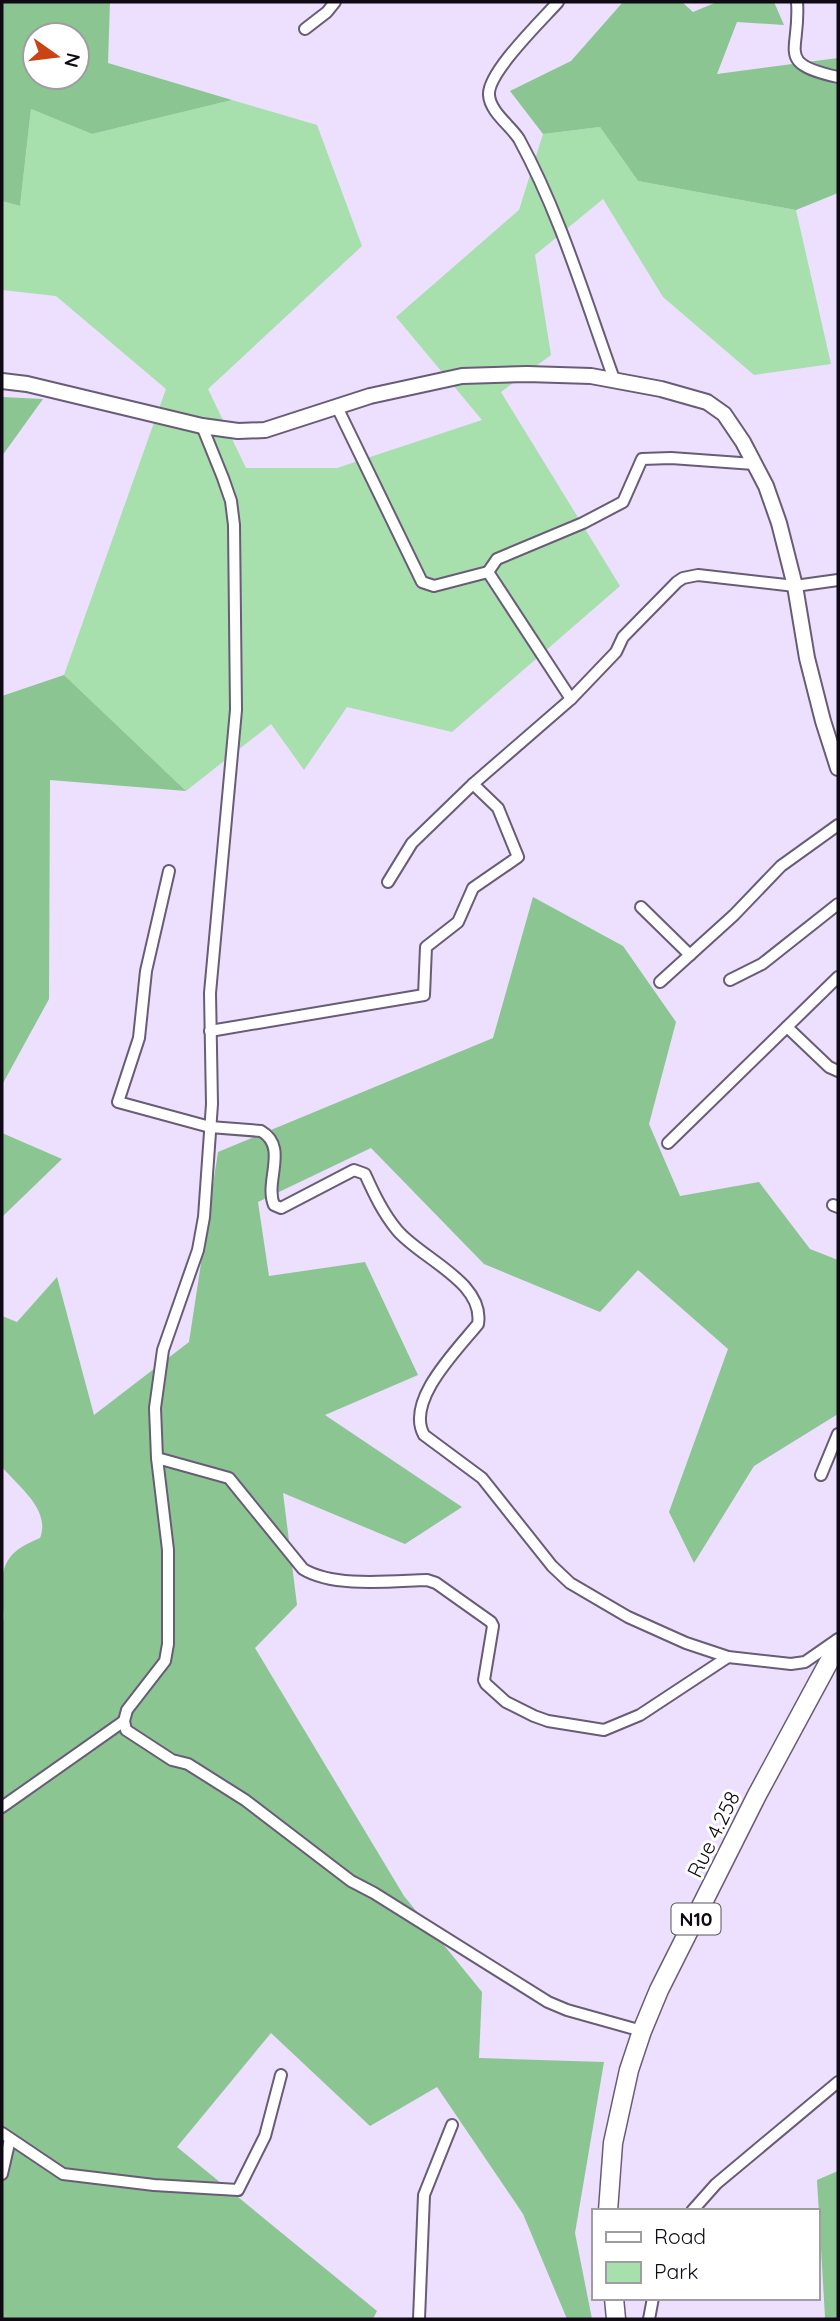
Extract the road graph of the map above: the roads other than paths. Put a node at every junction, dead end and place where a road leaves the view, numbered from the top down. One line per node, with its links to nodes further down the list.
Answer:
1 (334, 2): 4 (street)
2 (558, 2): 6 (street)
3 (797, 2): 5 (street)
4 (305, 29)
5 (838, 78)
6 (614, 379): 8 (street); 10 (street)
7 (2, 381): 9 (street)
8 (337, 407): 9 (street); 11 (street)
9 (202, 426): 27 (street)
10 (754, 464): 11 (street); 13 (street)
11 (488, 572): 14 (street)
12 (838, 580): 13 (street)
13 (795, 586): 14 (street); 15 (street)
14 (571, 699): 16 (street)
15 (838, 768)
16 (473, 784): 19 (street); 27 (street)
17 (838, 825): 22 (street)
18 (169, 871): 29 (street)
19 (388, 882)
20 (838, 904): 24 (street)
21 (641, 906): 22 (street)
22 (690, 955): 25 (street)
23 (838, 977): 26 (street)
24 (730, 981)
25 (660, 982)
26 (787, 1027): 28 (street); 30 (street)
27 (210, 1031): 29 (street)
28 (838, 1071)
29 (210, 1127): 32 (street); 36 (street)
30 (668, 1143)
31 (838, 1433): 33 (street)
32 (156, 1458): 36 (street); 37 (street)
33 (821, 1475)
34 (838, 1639): 36 (street)
35 (838, 1645): 39 (highway, Rue 4.258 / N10)
36 (728, 1657)
37 (124, 1721): 38 (street); 39 (street)
38 (2, 1807)
39 (642, 2031): 45 (highway, Rue 4.258 / N10)
40 (281, 2075): 43 (street)
41 (838, 2082): 46 (street)
42 (452, 2125): 49 (street)
43 (6, 2136): 44 (street)
44 (2, 2174)
45 (608, 2209)
46 (694, 2209)
47 (614, 2300): 50 (highway)
48 (653, 2300): 51 (street)
49 (419, 2319)
50 (616, 2319)
51 (649, 2319)

